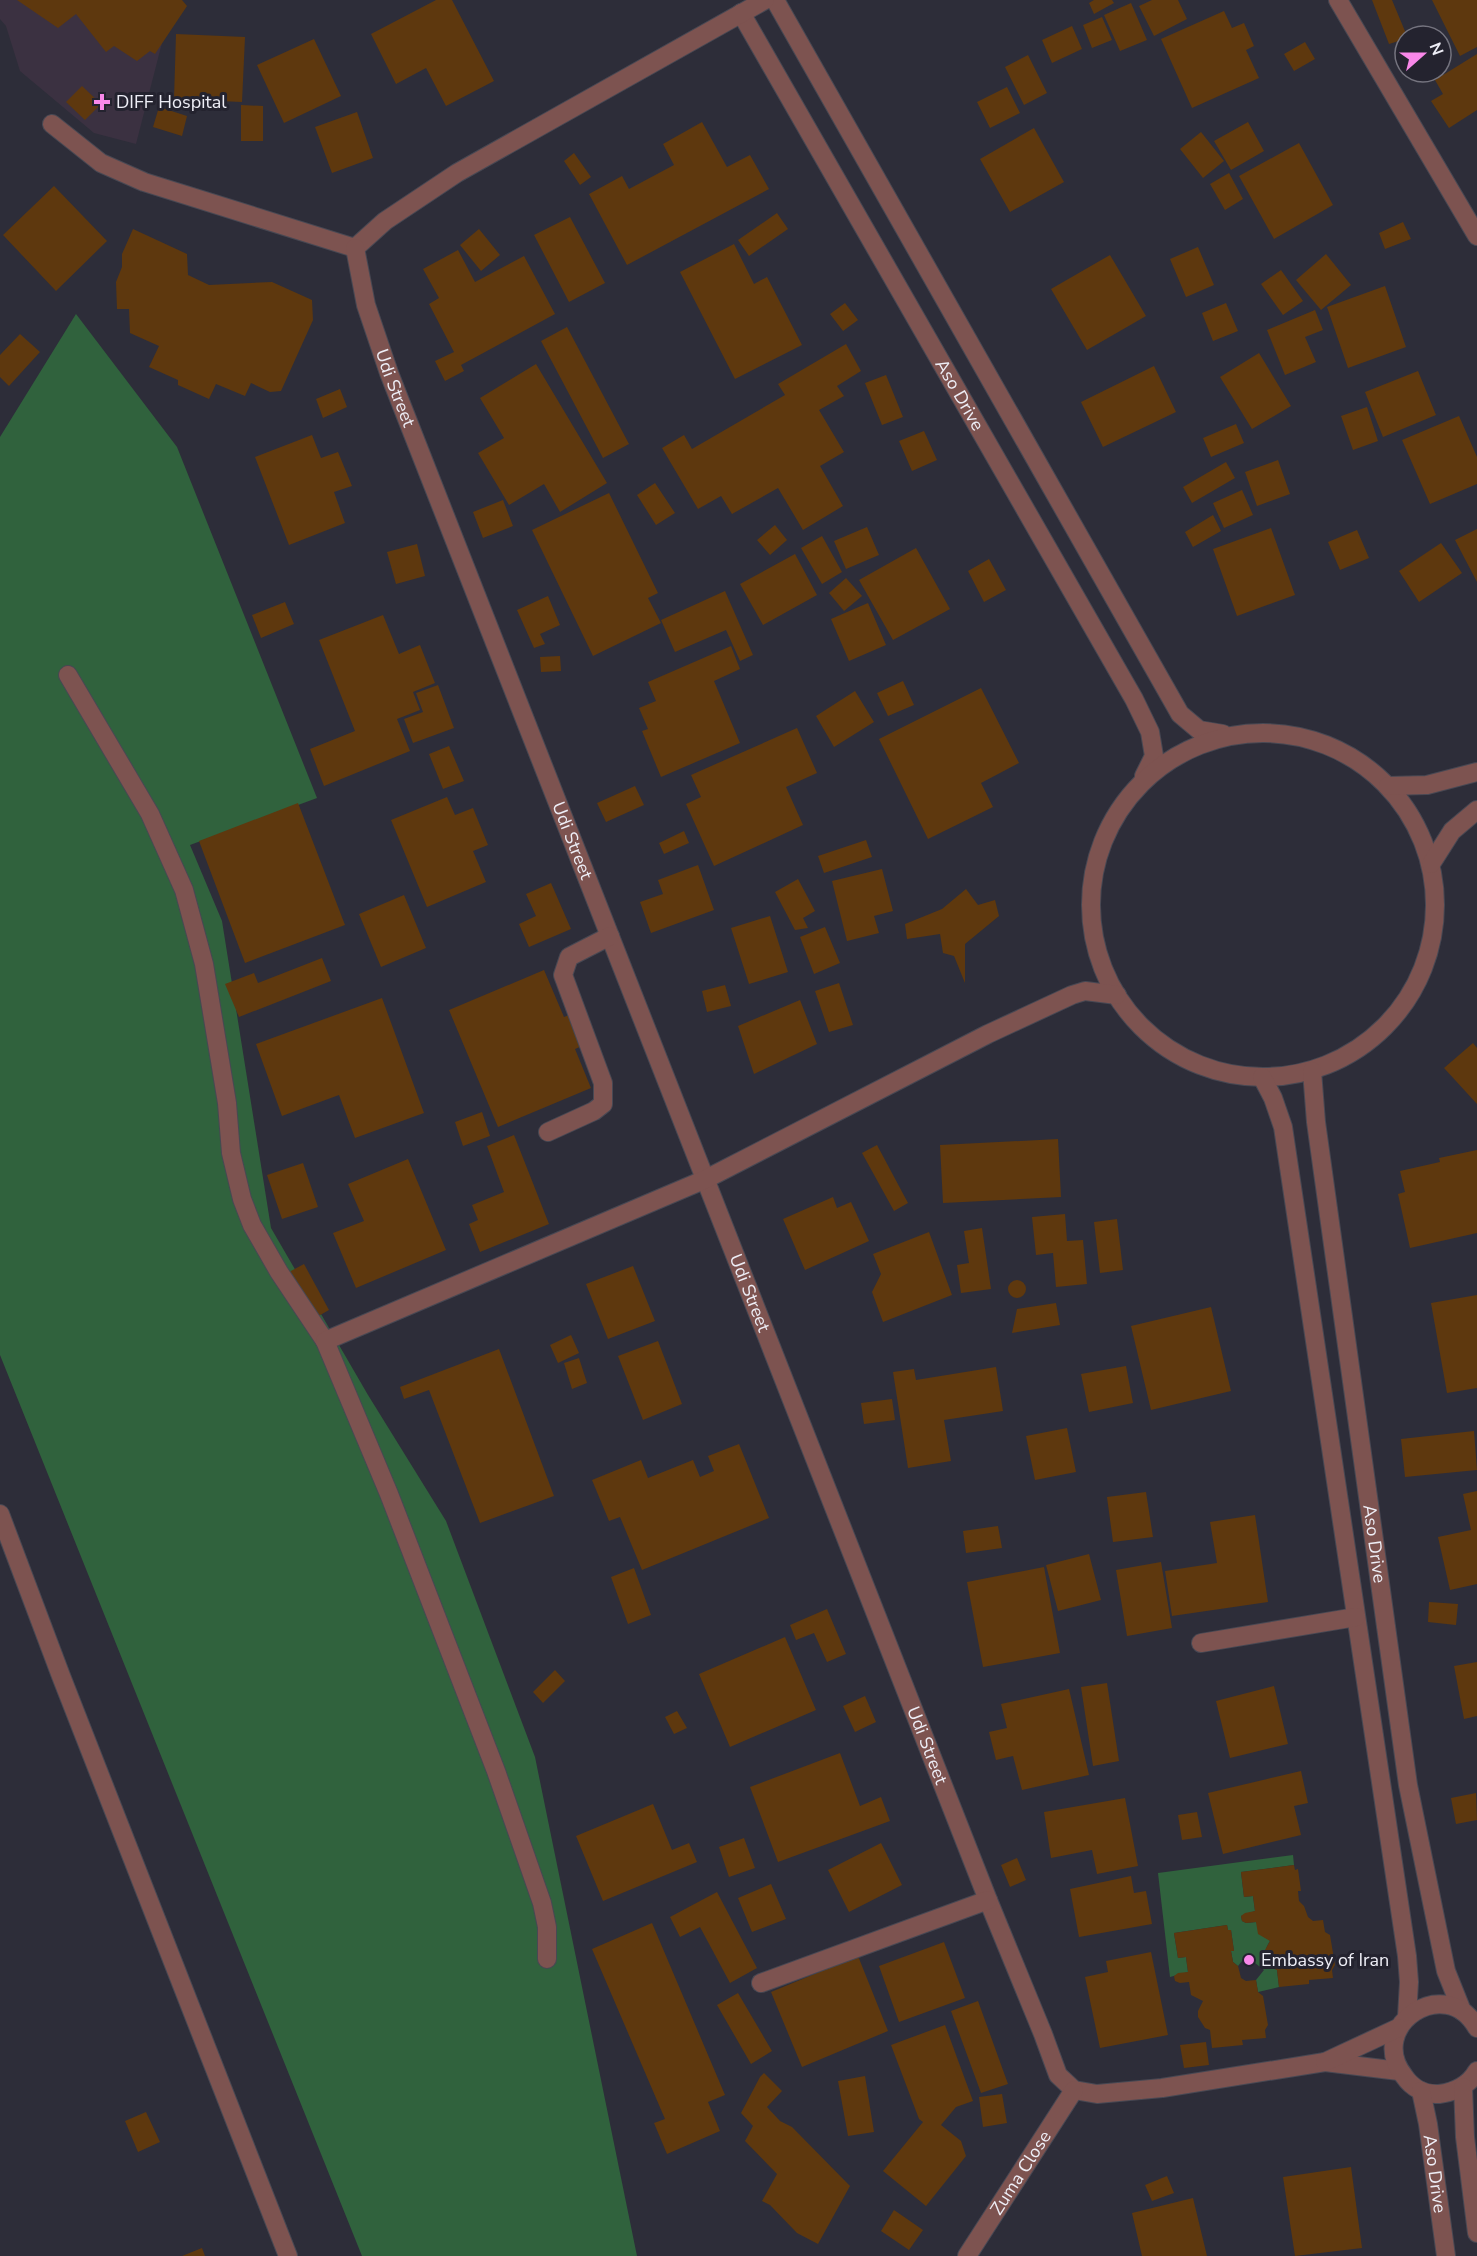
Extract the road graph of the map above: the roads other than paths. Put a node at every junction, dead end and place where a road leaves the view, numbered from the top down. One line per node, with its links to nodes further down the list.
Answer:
1 (765, 0): 4 (street)
2 (775, 0): 9 (street, Aso Drive)
3 (1338, 0): 6 (street)
4 (741, 13): 7 (street); 11 (street, Aso Drive)
5 (52, 124): 7 (street)
6 (1477, 236)
7 (355, 248): 15 (street, Udi Street)
8 (68, 675): 21 (street)
9 (1227, 735): 11 (street); 12 (street)
10 (1477, 772): 12 (street)
11 (1142, 781): 16 (street)
12 (1388, 786): 14 (street)
13 (1477, 810): 14 (street)
14 (1431, 864): 17 (street)
15 (610, 936): 19 (street); 20 (street, Udi Street)
16 (1117, 994): 18 (street); 20 (street)
17 (1312, 1071): 18 (street); 28 (street, Aso Drive)
18 (1262, 1077): 23 (street, Aso Drive)
19 (548, 1132)
20 (706, 1179): 21 (street); 25 (street, Udi Street)
21 (325, 1341): 26 (street)
22 (0, 1514): 37 (street)
23 (1356, 1617): 24 (street); 29 (street, Aso Drive)
24 (1201, 1643)
25 (988, 1900): 27 (street); 34 (street, Udi Street)
26 (547, 1959)
27 (761, 1983)
28 (1472, 2020): 29 (street)
29 (1403, 2022): 30 (street); 31 (street, Aso Drive)
30 (1325, 2062): 31 (street); 34 (street)
31 (1399, 2071): 35 (street)
32 (1477, 2071): 33 (street)
33 (1463, 2087): 35 (street); 36 (street, Aso Drive)
34 (1074, 2090): 38 (street, Zuma Close)
35 (1421, 2091): 39 (street, Aso Drive)
36 (1477, 2233)
37 (288, 2256)
38 (967, 2256)
39 (1446, 2256)

